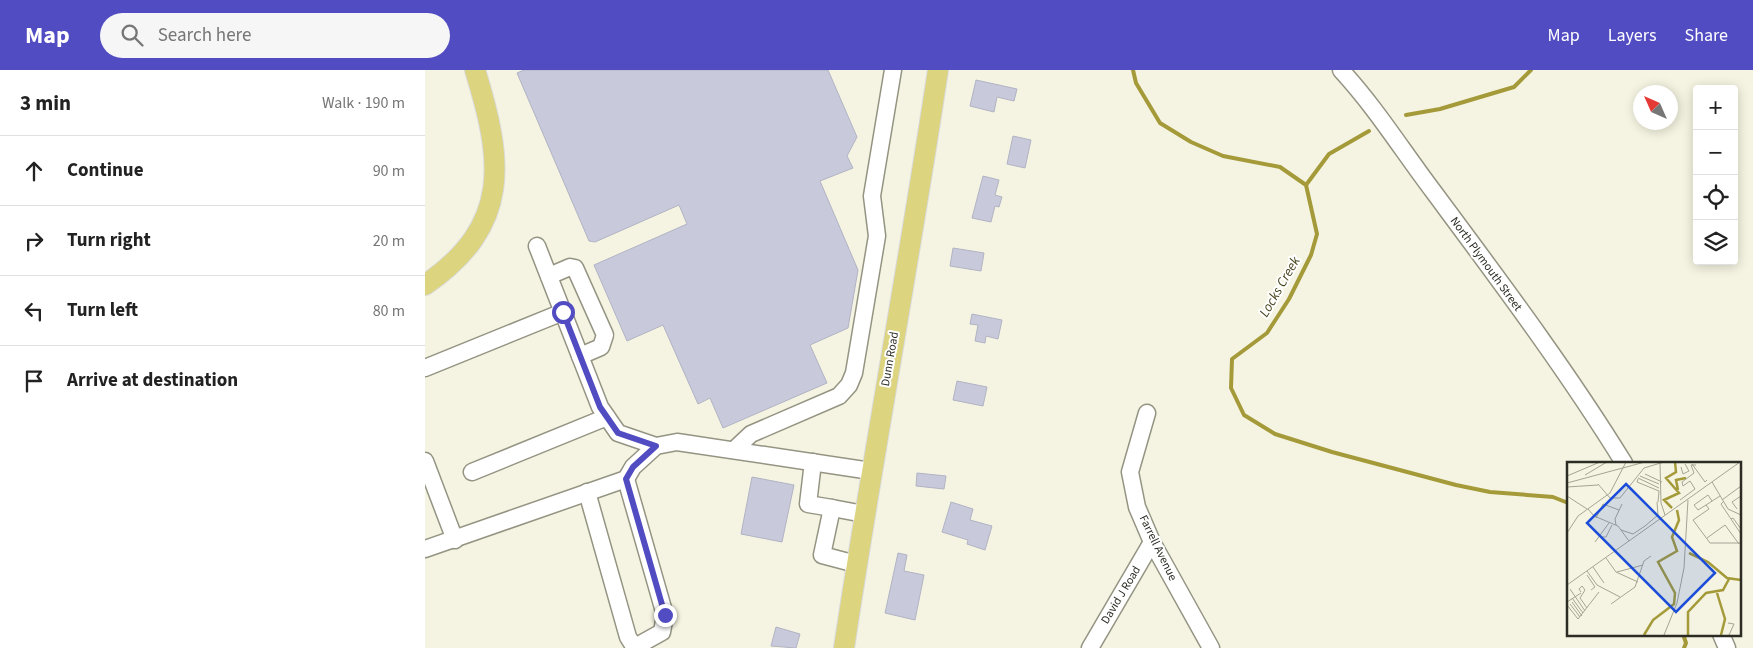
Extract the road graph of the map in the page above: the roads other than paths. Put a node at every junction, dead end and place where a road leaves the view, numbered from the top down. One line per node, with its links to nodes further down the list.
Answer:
1 (475, 70): 7 (main road)
2 (893, 70): 14 (street)
3 (938, 70): 18 (main road, Dunn Road)
4 (1341, 70): 17 (street, North Plymouth Street)
5 (537, 246): 6 (street)
6 (549, 276): 8 (street); 9 (street)
7 (425, 285)
8 (563, 312): 9 (street); 10 (street)
9 (580, 356): 12 (street)
10 (425, 368)
11 (1147, 413): 25 (street, Farrell Avenue)
12 (607, 417): 13 (street); 19 (street)
13 (656, 446): 14 (street); 20 (street)
14 (734, 450): 16 (street)
15 (425, 461): 24 (street)
16 (813, 462): 18 (street); 22 (street)
17 (1623, 462)
18 (871, 471): 23 (main road, Dunn Road)
19 (471, 472)
20 (626, 479): 21 (street); 29 (street)
21 (587, 492): 24 (street); 29 (street)
22 (832, 508): 23 (street); 27 (street)
23 (864, 514): 27 (main road, Dunn Road)
24 (455, 540): 26 (street)
25 (1152, 542): 31 (street, David J Road); 32 (street, Farrell Avenue)
26 (425, 549)
27 (857, 564): 30 (main road, Dunn Road)
28 (1722, 636): 33 (street)
29 (635, 648)
30 (844, 648)
31 (1091, 648)
32 (1211, 648)
33 (1727, 648)

